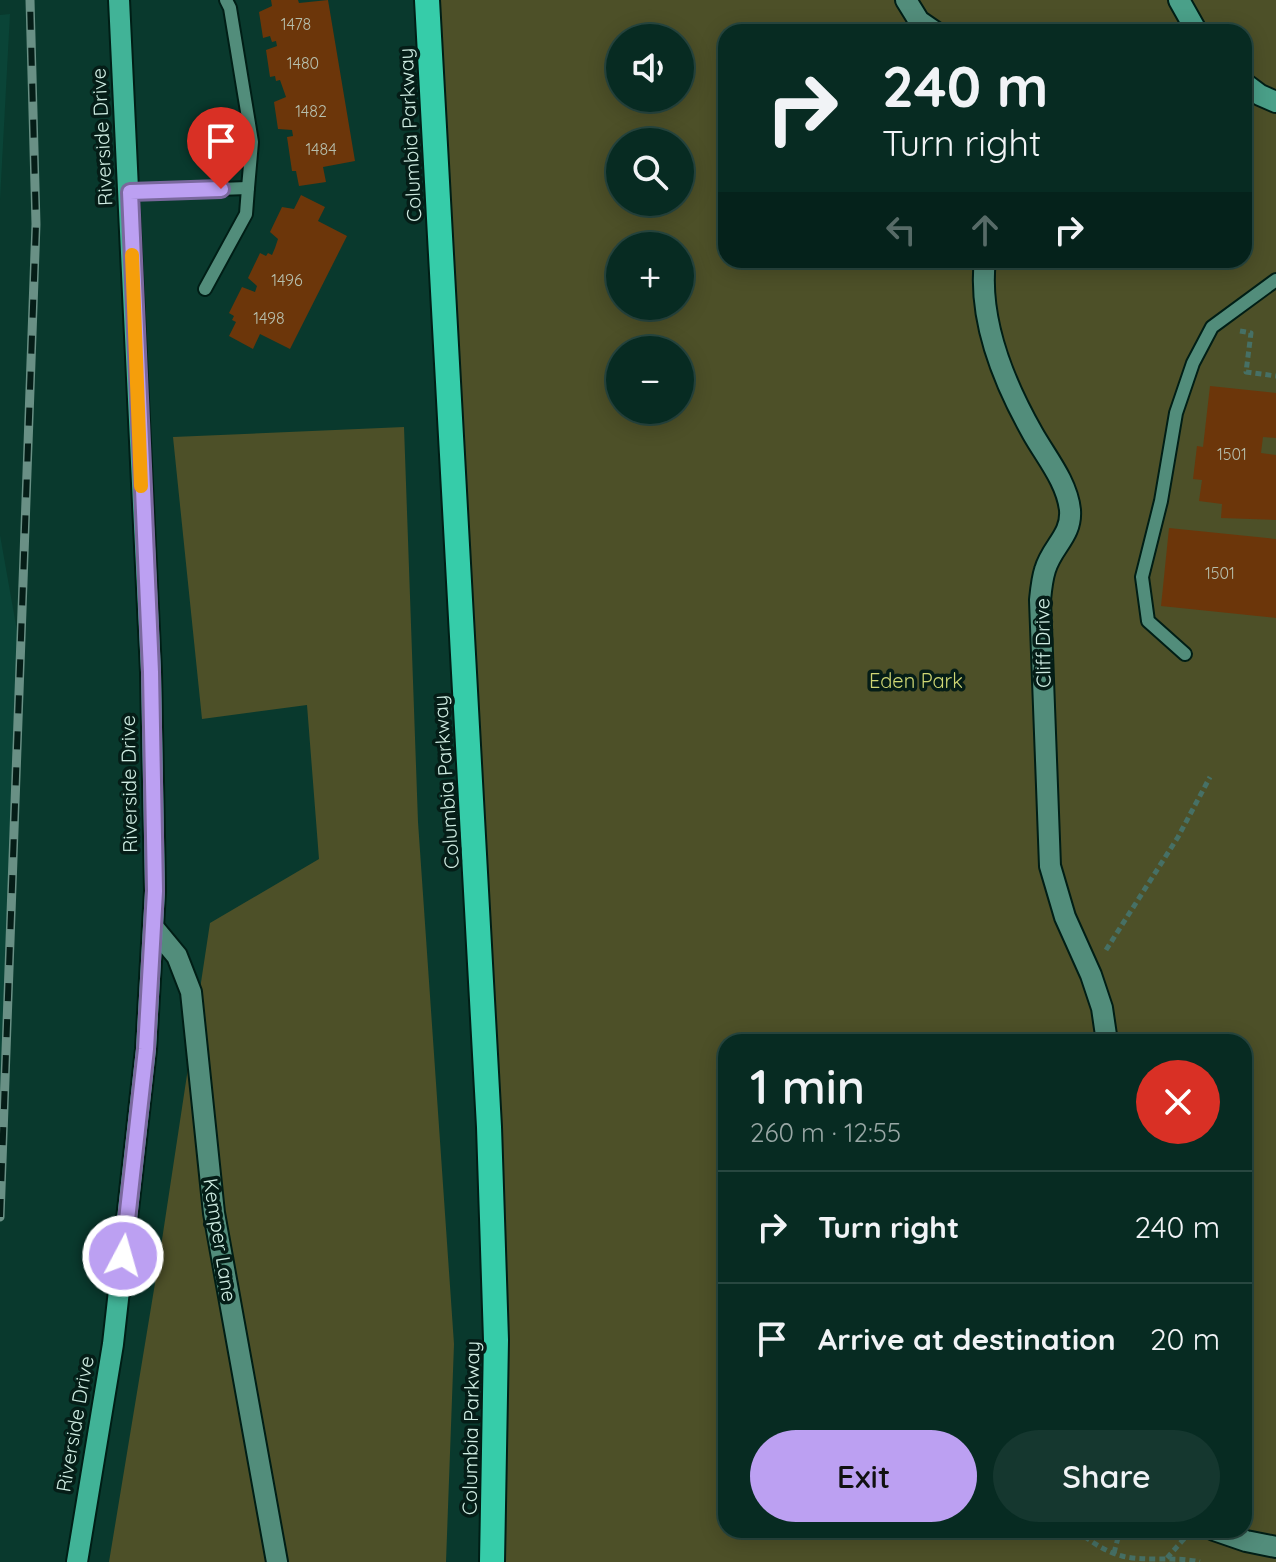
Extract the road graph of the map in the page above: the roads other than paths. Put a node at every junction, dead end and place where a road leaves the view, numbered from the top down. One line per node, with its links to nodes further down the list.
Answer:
1 (119, 0): 11 (main road, Riverside Drive)
2 (226, 0): 10 (lane)
3 (427, 0): 22 (highway, Columbia Parkway)
4 (906, 0): 6 (street)
5 (1179, 0): 7 (street)
6 (923, 24)
7 (1192, 24)
8 (1252, 88): 9 (street)
9 (1276, 102)
10 (248, 188): 11 (lane); 14 (lane)
11 (130, 192): 16 (main road, Riverside Drive)
12 (984, 268): 17 (street, Cliff Drive)
13 (1276, 280): 15 (lane)
14 (205, 289)
15 (1185, 654)
16 (153, 927): 20 (main road, Riverside Drive); 21 (street, Kemper Lane)
17 (1106, 1034)
18 (1237, 1538): 19 (street)
19 (1276, 1547)
20 (77, 1562)
21 (277, 1562)
22 (492, 1562)

